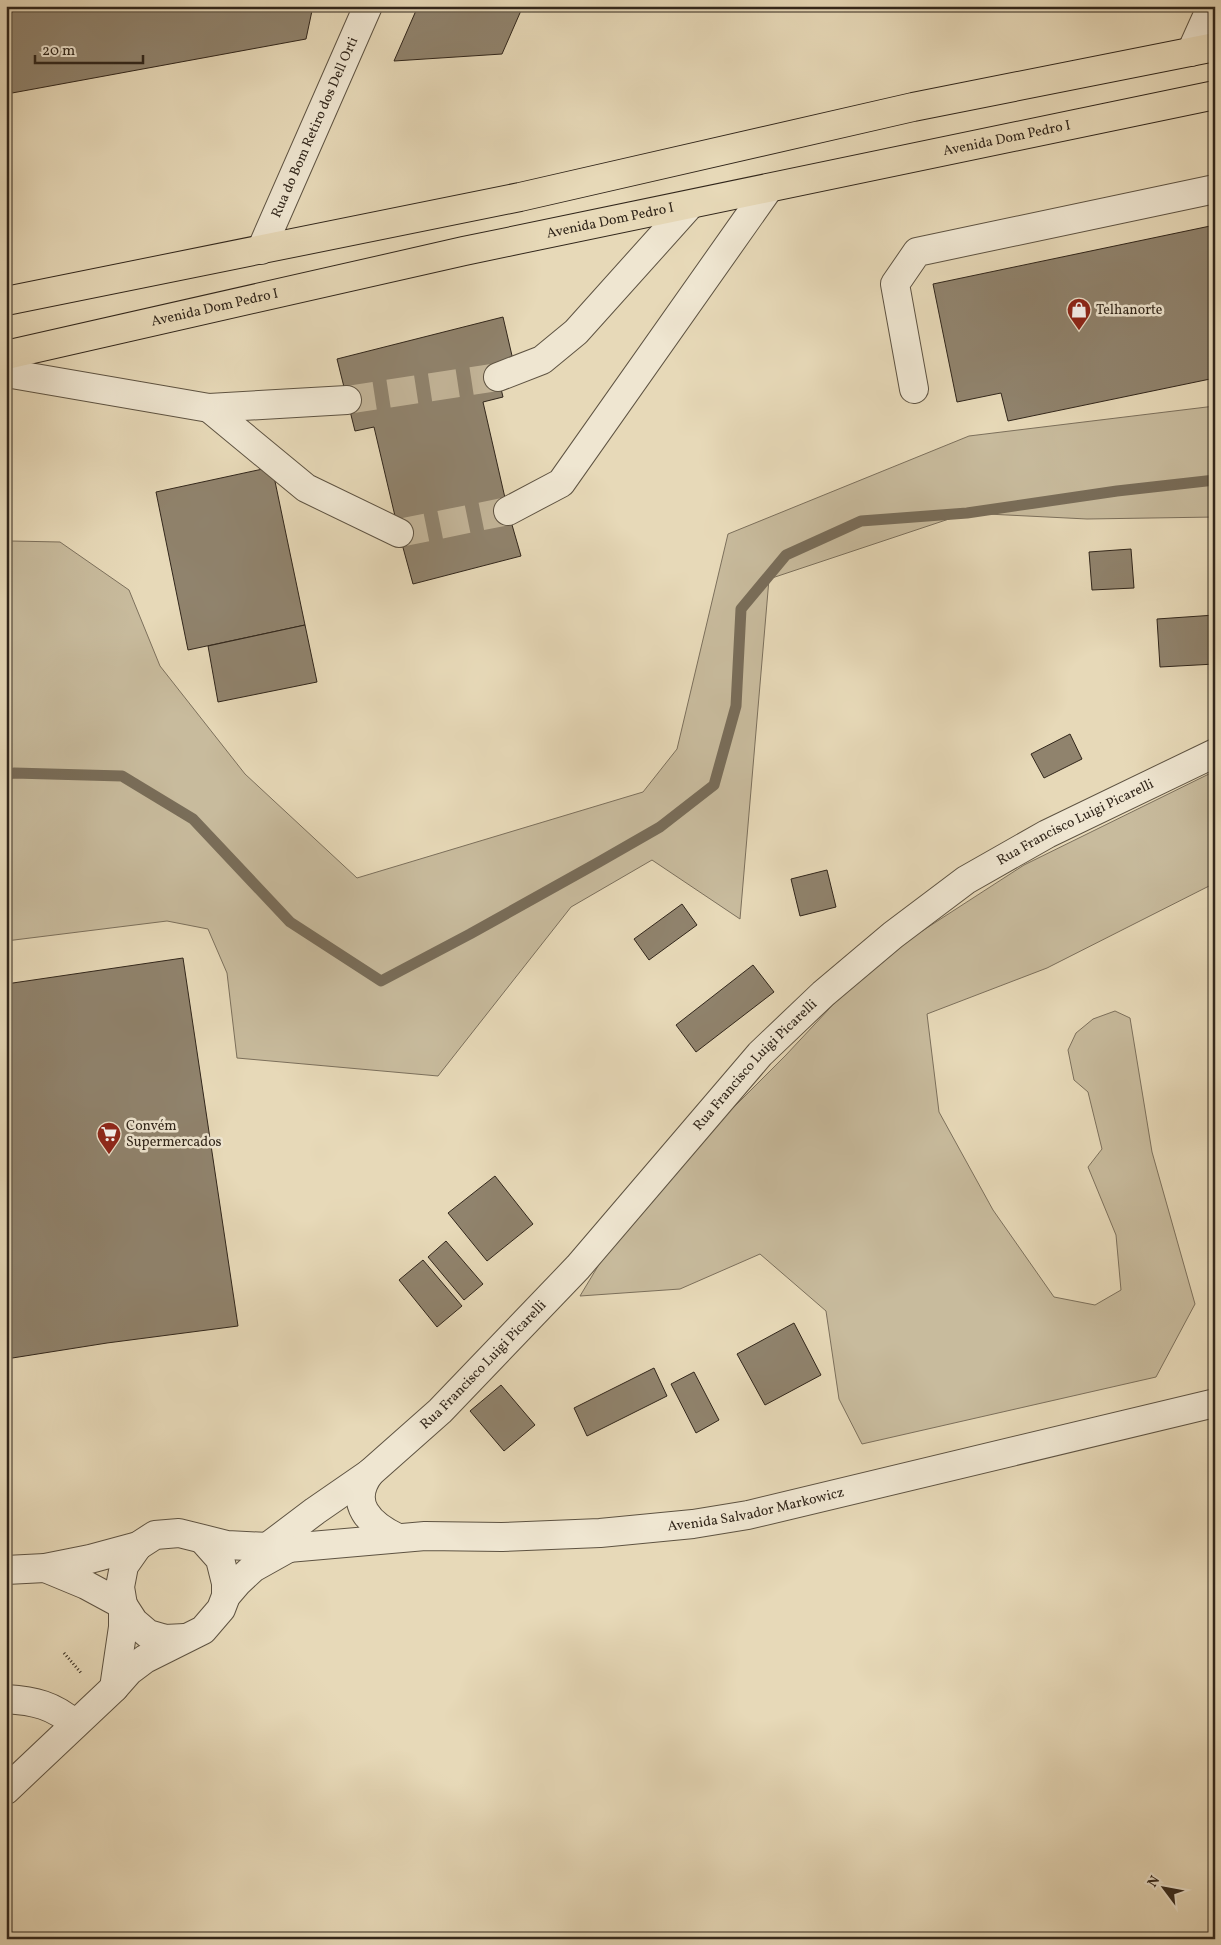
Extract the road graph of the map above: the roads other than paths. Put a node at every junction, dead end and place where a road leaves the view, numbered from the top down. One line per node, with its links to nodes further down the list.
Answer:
1 (368, 6): 8 (street, Rua do Bom Retiro dos Dell Orti)
2 (1214, 6): 3 (street)
3 (1203, 49): 8 (main road)
4 (1215, 95): 5 (main road, Avenida Dom Pedro I)
5 (769, 188): 7 (main road, Avenida Dom Pedro I); 16 (street)
6 (1215, 189): 13 (street)
7 (690, 204): 10 (main road, Avenida Dom Pedro I); 12 (street)
8 (261, 250): 9 (main road)
9 (6, 301)
10 (6, 355)
11 (6, 373): 15 (street)
12 (498, 377)
13 (914, 389)
14 (347, 400): 15 (street)
15 (209, 408): 17 (street)
16 (508, 511)
17 (399, 533)
18 (1215, 753): 20 (street, Rua Francisco Luigi Picarelli)
19 (1215, 1403): 21 (street, Avenida Salvador Markowicz)
20 (370, 1473): 21 (street); 24 (street, Rua Francisco Luigi Picarelli)
21 (398, 1538): 24 (street, Avenida Salvador Markowicz)
22 (204, 1541): 23 (street); 24 (street, Avenida Salvador Markowicz); 27 (street)
23 (138, 1546): 25 (street); 28 (street)
24 (277, 1548): 27 (street, Rua Francisco Luigi Picarelli)
25 (45, 1568): 26 (street); 28 (street)
26 (6, 1570)
27 (226, 1596): 29 (street)
28 (123, 1605): 29 (street); 30 (street)
29 (185, 1638): 30 (street)
30 (114, 1688): 32 (street)
31 (6, 1699): 32 (street)
32 (75, 1724): 33 (street)
33 (6, 1790)

